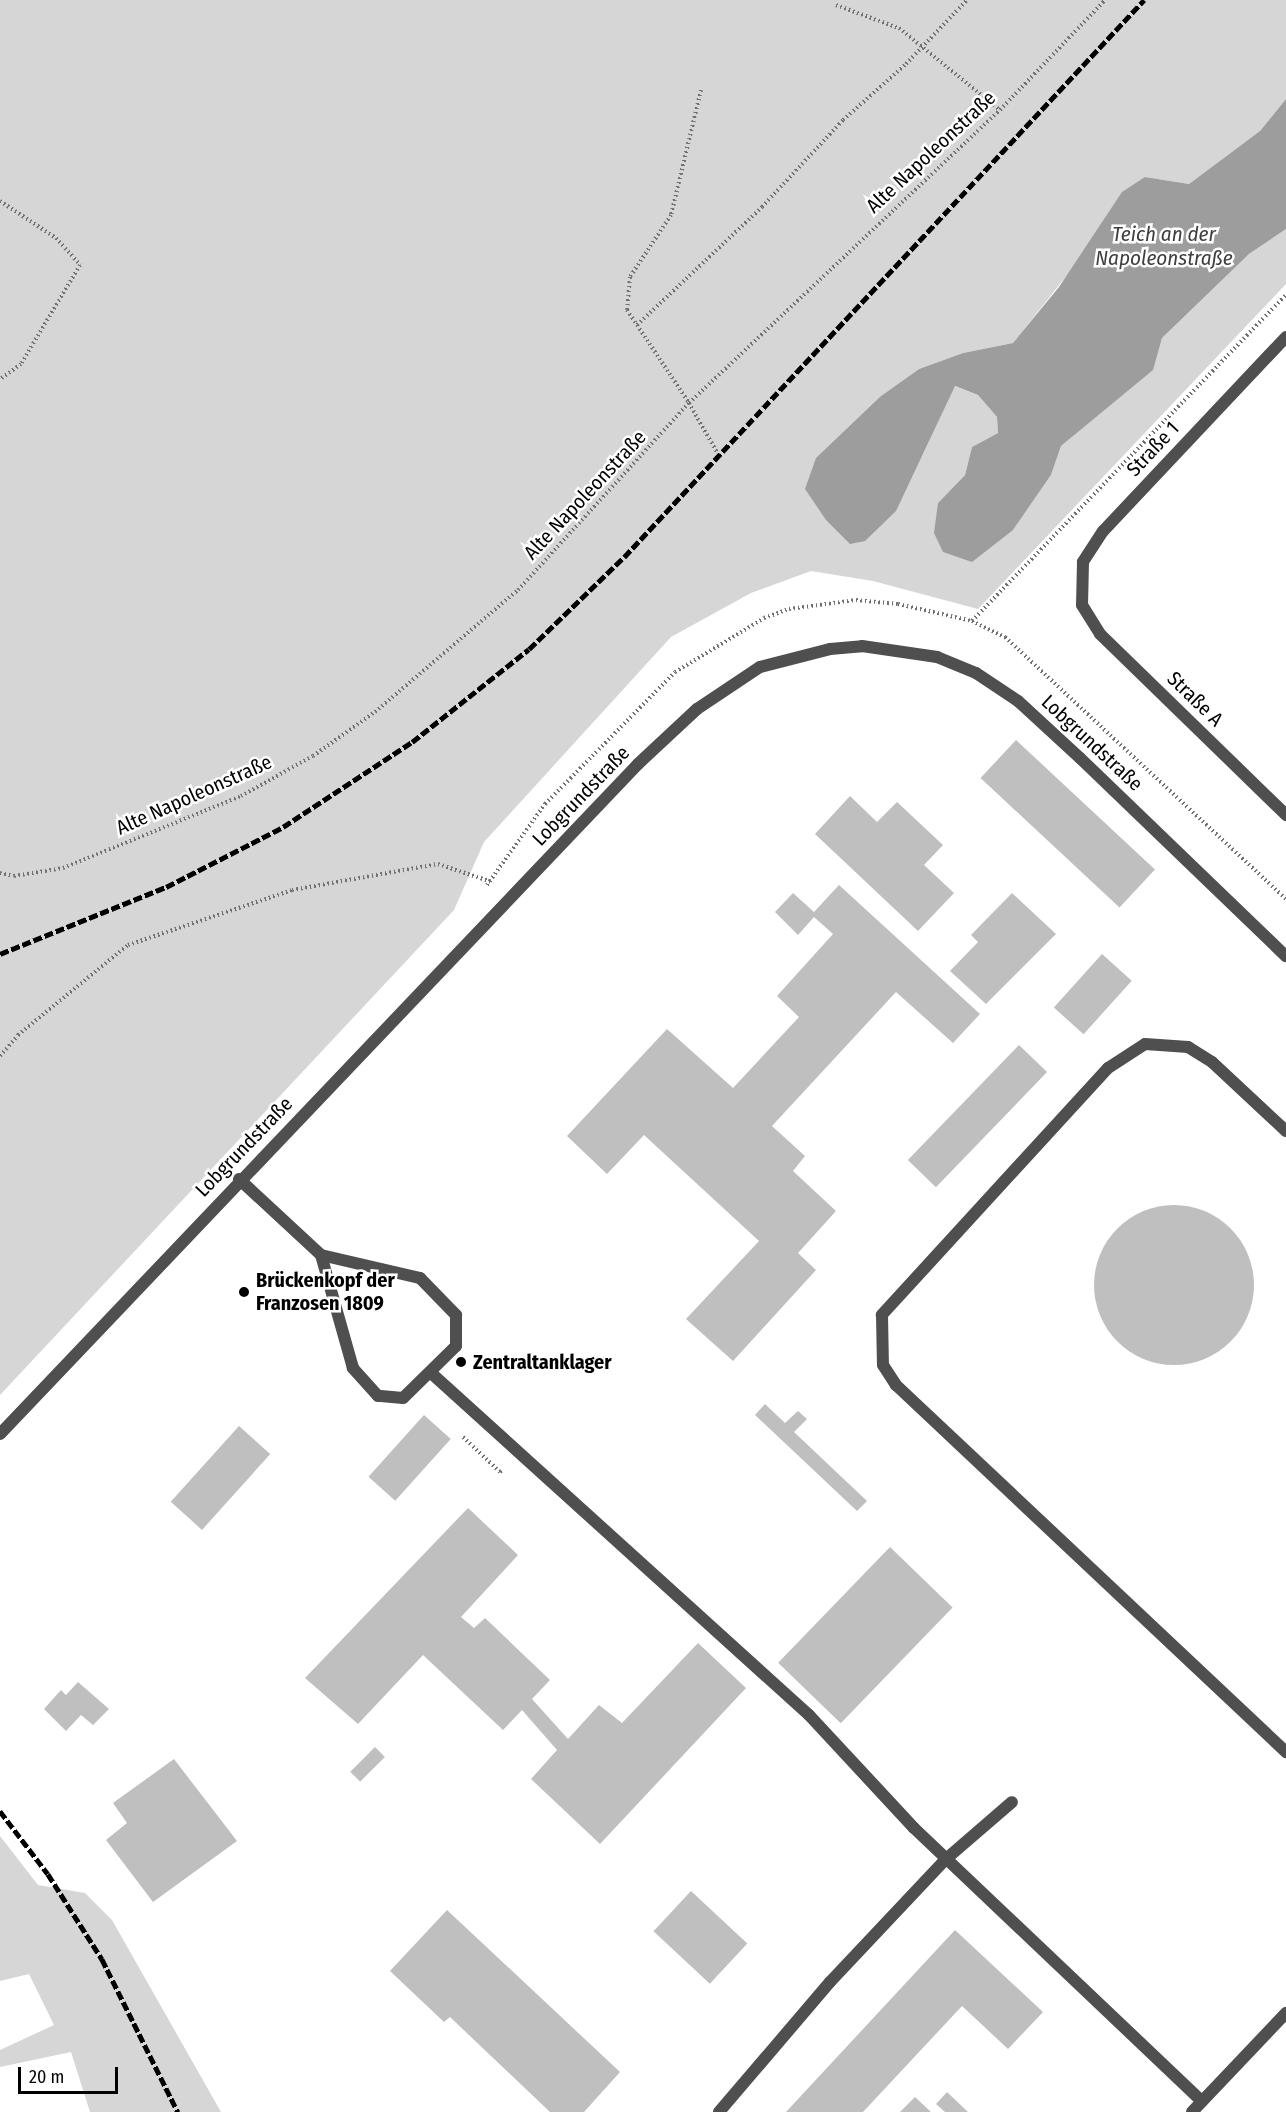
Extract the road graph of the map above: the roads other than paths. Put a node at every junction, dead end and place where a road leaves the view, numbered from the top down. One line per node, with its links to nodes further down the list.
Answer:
1 (1286, 337): 2 (street, Straße 1)
2 (1082, 605): 3 (street, Straße A)
3 (1286, 815)
4 (1286, 956): 6 (street, Lobgrundstraße)
5 (1286, 1131): 10 (street)
6 (239, 1179): 7 (street); 9 (street, Lobgrundstraße)
7 (321, 1255): 8 (street); 8 (street)
8 (430, 1372): 12 (street)
9 (0, 1434)
10 (1286, 1752)
11 (1012, 1802): 12 (street)
12 (946, 1859): 14 (street); 15 (street)
13 (1286, 2013): 14 (street)
14 (1202, 2101): 16 (street)
15 (719, 2112)
16 (1192, 2112)

